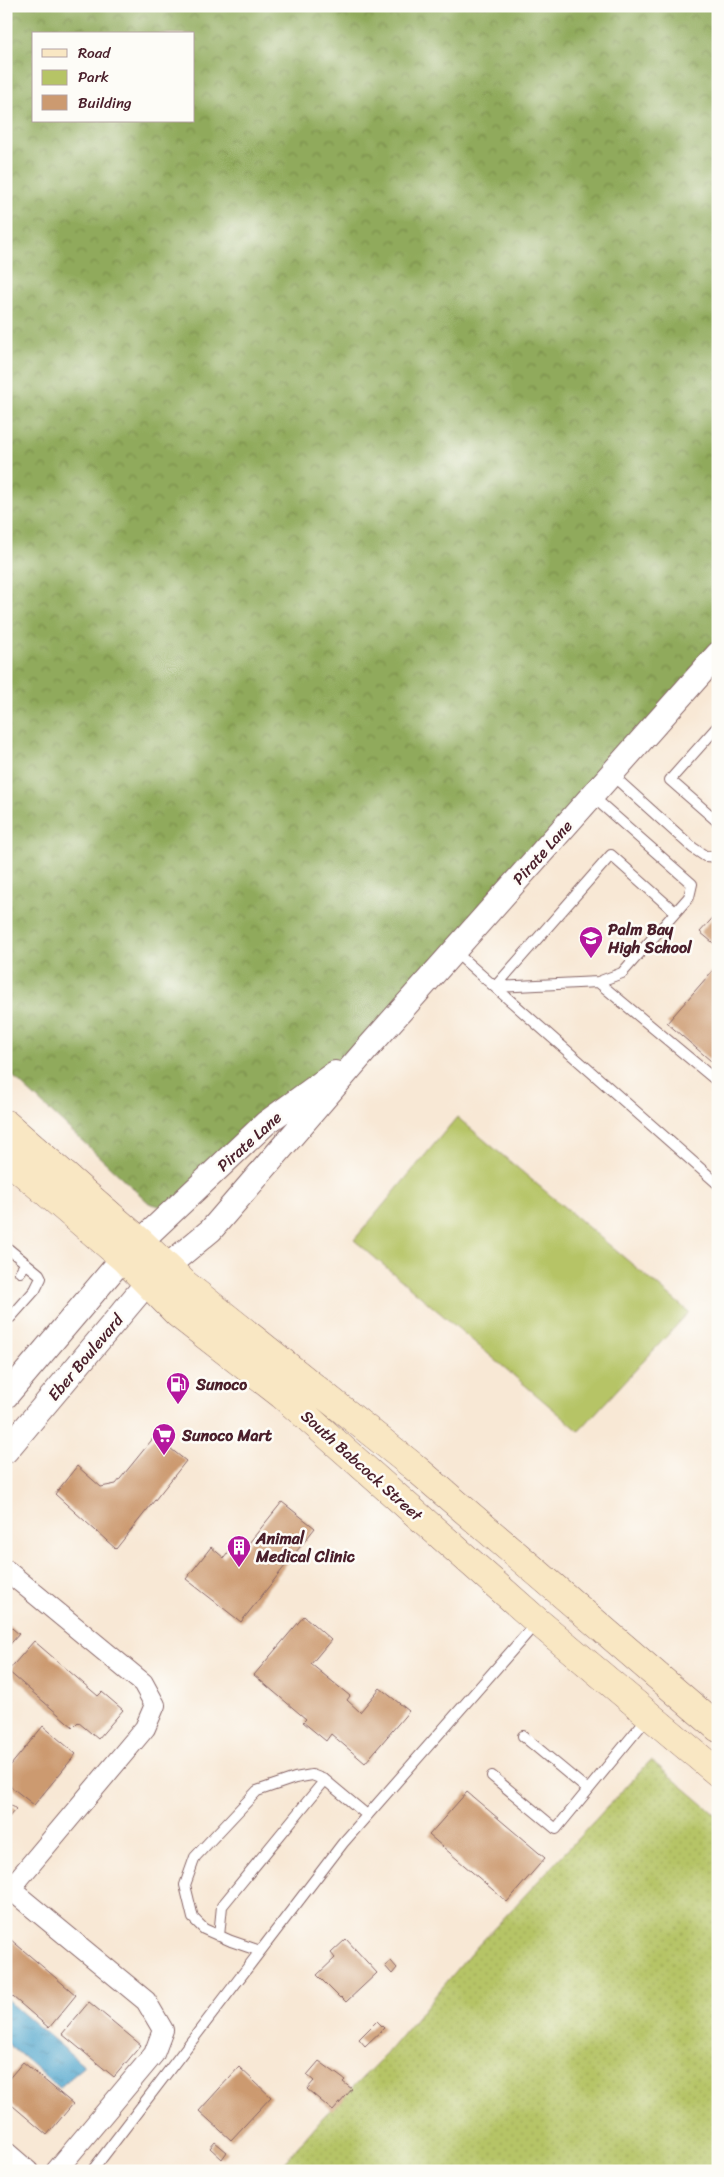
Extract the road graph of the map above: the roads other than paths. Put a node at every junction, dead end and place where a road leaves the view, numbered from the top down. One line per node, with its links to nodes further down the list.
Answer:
1 (718, 654): 3 (street, Pirate Lane)
2 (718, 726): 5 (lane)
3 (611, 774): 4 (street, Pirate Lane); 6 (lane)
4 (592, 796): 7 (lane); 8 (street, Pirate Lane)
5 (718, 822)
6 (718, 857)
7 (675, 912): 9 (lane); 10 (lane)
8 (454, 951): 10 (lane); 11 (street, Pirate Lane)
9 (598, 982): 10 (lane); 12 (lane)
10 (495, 987): 15 (lane)
11 (366, 1050): 16 (street, Pirate Lane); 18 (street, Pirate Lane)
12 (718, 1082)
13 (6, 1124): 16 (main road, South Babcock Street)
14 (6, 1158): 16 (main road, South Babcock Street)
15 (718, 1184)
16 (132, 1250): 18 (main road, South Babcock Street); 20 (street)
17 (10, 1254): 19 (lane)
18 (157, 1275): 21 (street, Eber Boulevard); 23 (main road, South Babcock Street); 25 (main road, South Babcock Street)
19 (6, 1313)
20 (6, 1396)
21 (10, 1438)
22 (6, 1570): 36 (street)
23 (537, 1621): 24 (main road, South Babcock Street); 31 (lane)
24 (650, 1716): 27 (main road, South Babcock Street); 30 (lane)
25 (718, 1728)
26 (524, 1736): 30 (lane)
27 (718, 1773)
28 (492, 1776): 30 (lane)
29 (325, 1780): 31 (lane); 32 (lane); 32 (lane)
30 (588, 1790)
31 (367, 1815): 33 (lane)
32 (219, 1936): 33 (lane)
33 (260, 1951): 37 (lane)
34 (6, 2152): 35 (street)
35 (28, 2171)
36 (56, 2171)
37 (92, 2171)

